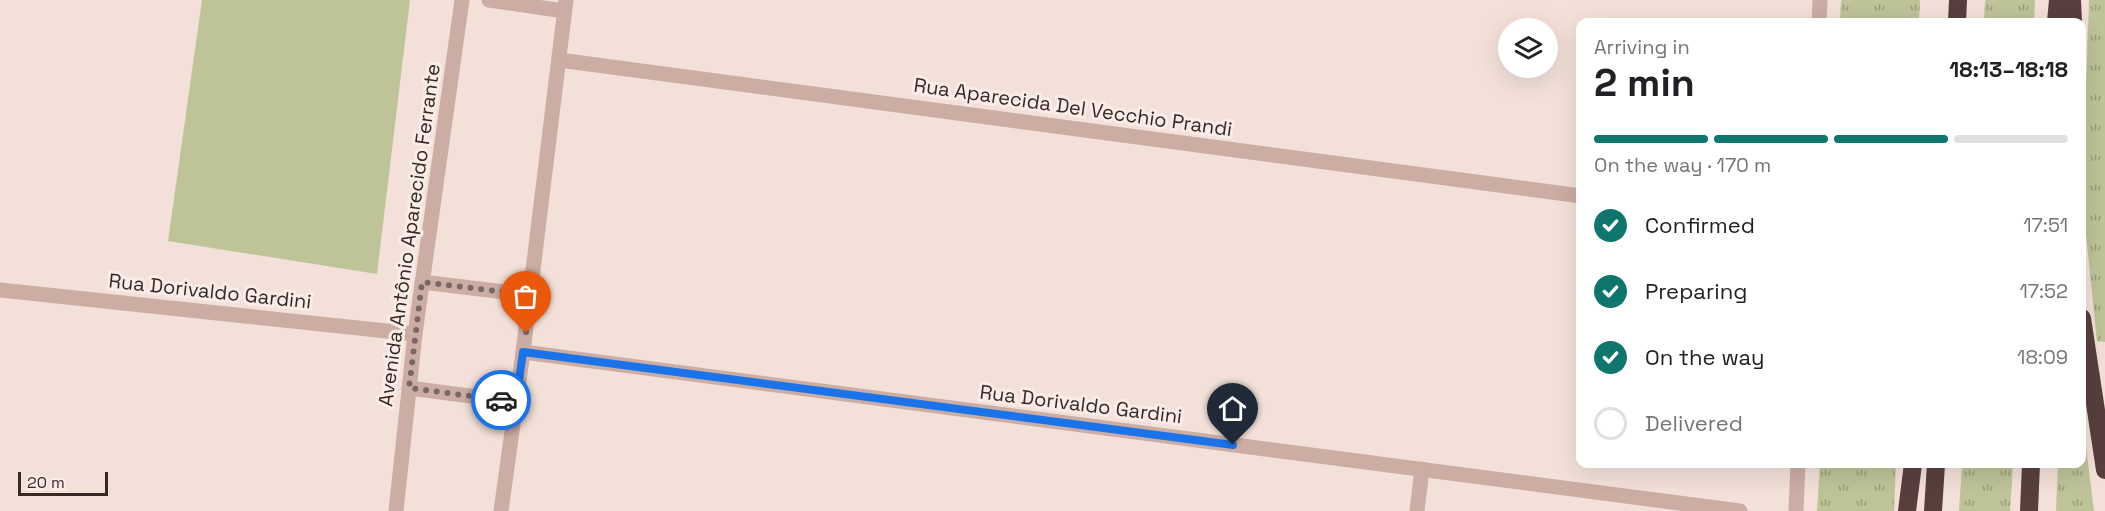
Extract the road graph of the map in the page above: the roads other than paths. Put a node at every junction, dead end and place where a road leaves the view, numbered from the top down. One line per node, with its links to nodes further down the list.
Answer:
1 (462, 0): 14 (street, Avenida Antônio Aparecido Ferrante)
2 (489, 0): 7 (street)
3 (1820, 0): 8 (street)
4 (1958, 0): 9 (highway)
5 (2058, 0): 10 (highway)
6 (2072, 0): 11 (highway)
7 (565, 6): 12 (street)
8 (1819, 18)
9 (1957, 18)
10 (2056, 18)
11 (2073, 18)
12 (559, 60): 13 (street, Rua Aparecida Del Vecchio Prandi); 16 (street)
13 (1576, 195)
14 (422, 282): 16 (street); 17 (street, Avenida Antônio Aparecido Ferrante)
15 (0, 290): 17 (street, Rua Dorivaldo Gardini)
16 (530, 295): 19 (street)
17 (415, 334): 20 (street, Avenida Antônio Aparecido Ferrante)
18 (2086, 344): 27 (highway)
19 (523, 352): 21 (street); 26 (street, Rua Dorivaldo Gardini)
20 (409, 388): 21 (street); 28 (street, Avenida Antônio Aparecido Ferrante)
21 (516, 402): 29 (street)
22 (1798, 468): 32 (street)
23 (1912, 468): 33 (highway)
24 (1936, 468): 34 (highway)
25 (2031, 468): 35 (highway)
26 (1422, 470): 30 (street); 31 (street, Rua Dorivaldo Gardini)
27 (2105, 470)
28 (396, 511)
29 (501, 511)
30 (1417, 511)
31 (1740, 511)
32 (1796, 511)
33 (1907, 511)
34 (1933, 511)
35 (2029, 511)

